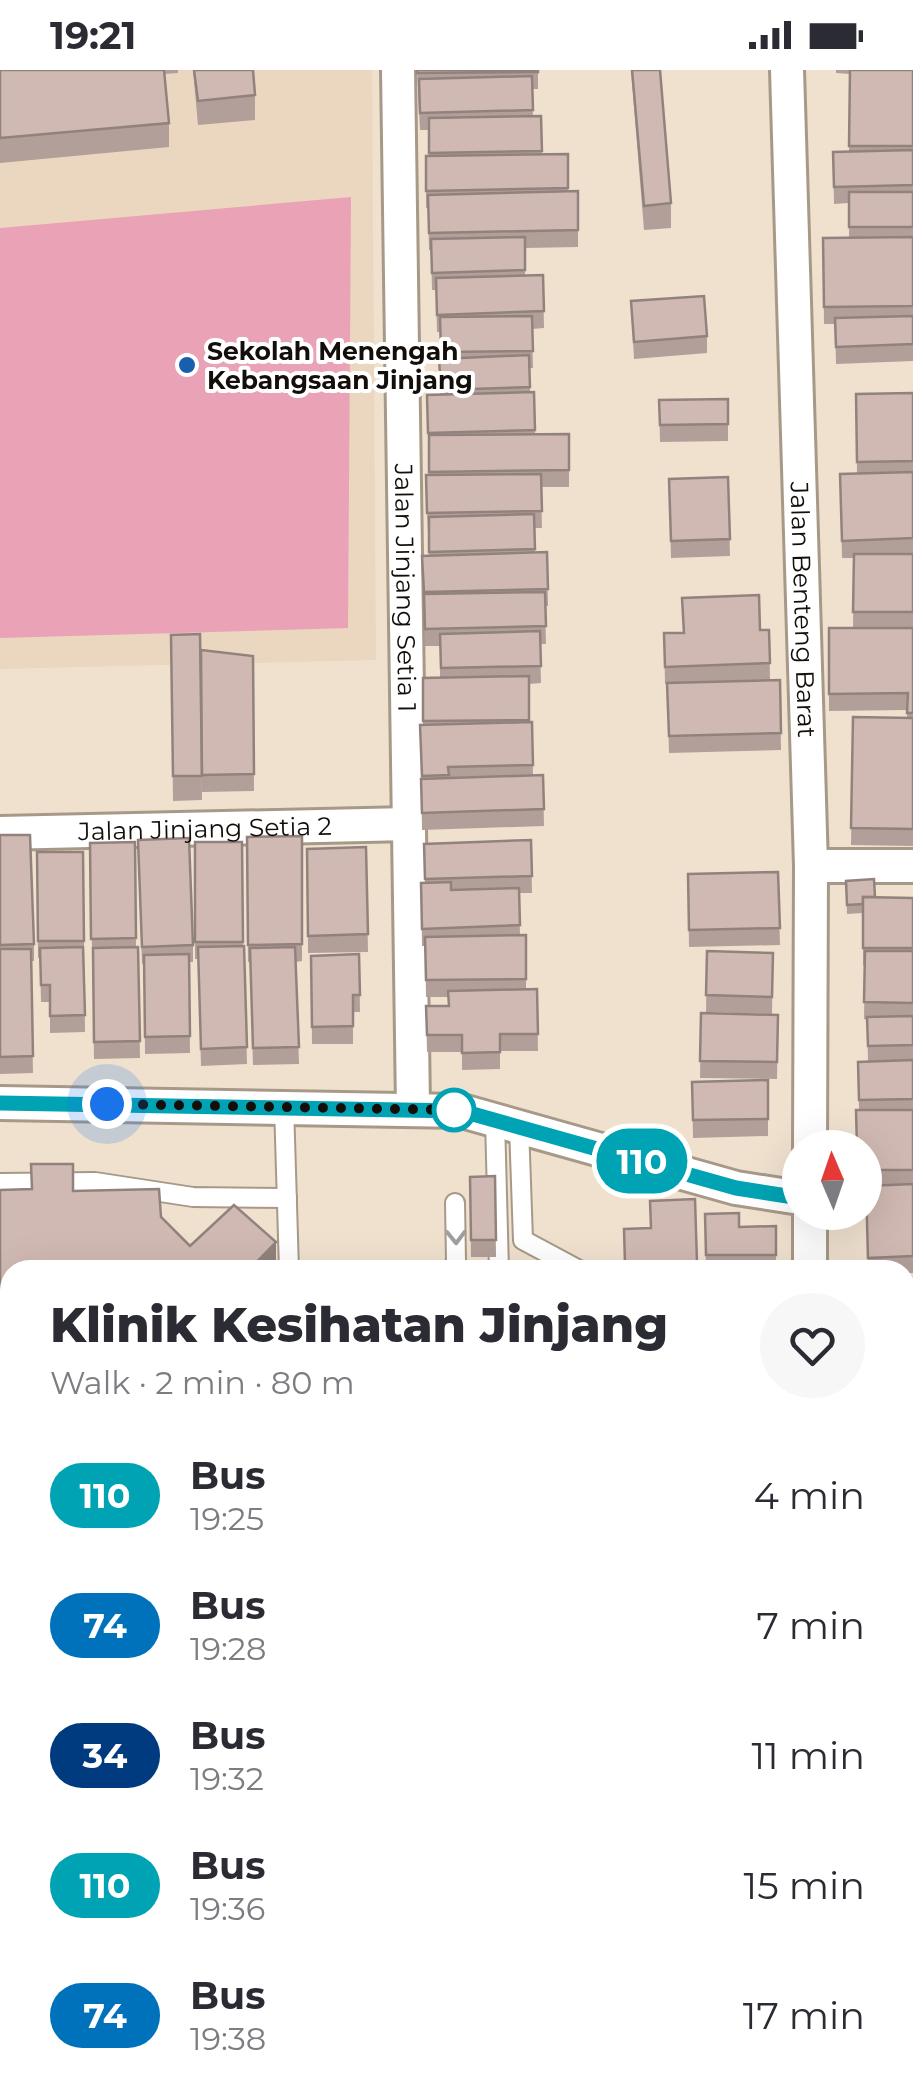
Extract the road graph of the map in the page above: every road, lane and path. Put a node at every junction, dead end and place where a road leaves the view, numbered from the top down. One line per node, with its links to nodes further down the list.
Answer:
1 (398, 70): 3 (street, Jalan Jinjang Setia 1)
2 (787, 70): 5 (street, Jalan Benteng Barat)
3 (409, 824): 4 (street, Jalan Jinjang Setia 2); 9 (street, Jalan Jinjang Setia 1)
4 (0, 833)
5 (811, 866): 6 (street); 11 (street, Jalan Benteng Barat)
6 (913, 866)
7 (0, 1103): 8 (street)
8 (284, 1105): 9 (street); 14 (lane)
9 (414, 1106): 10 (street)
10 (507, 1123): 13 (street); 19 (lane); 20 (lane)
11 (810, 1130)
12 (0, 1184): 14 (lane)
13 (782, 1195)
14 (286, 1198): 17 (lane)
15 (455, 1203): 18 (lane, one-way to 18)
16 (810, 1230): 21 (street)
17 (289, 1260)
18 (456, 1260)
19 (500, 1260)
20 (560, 1260)
21 (810, 1260)

